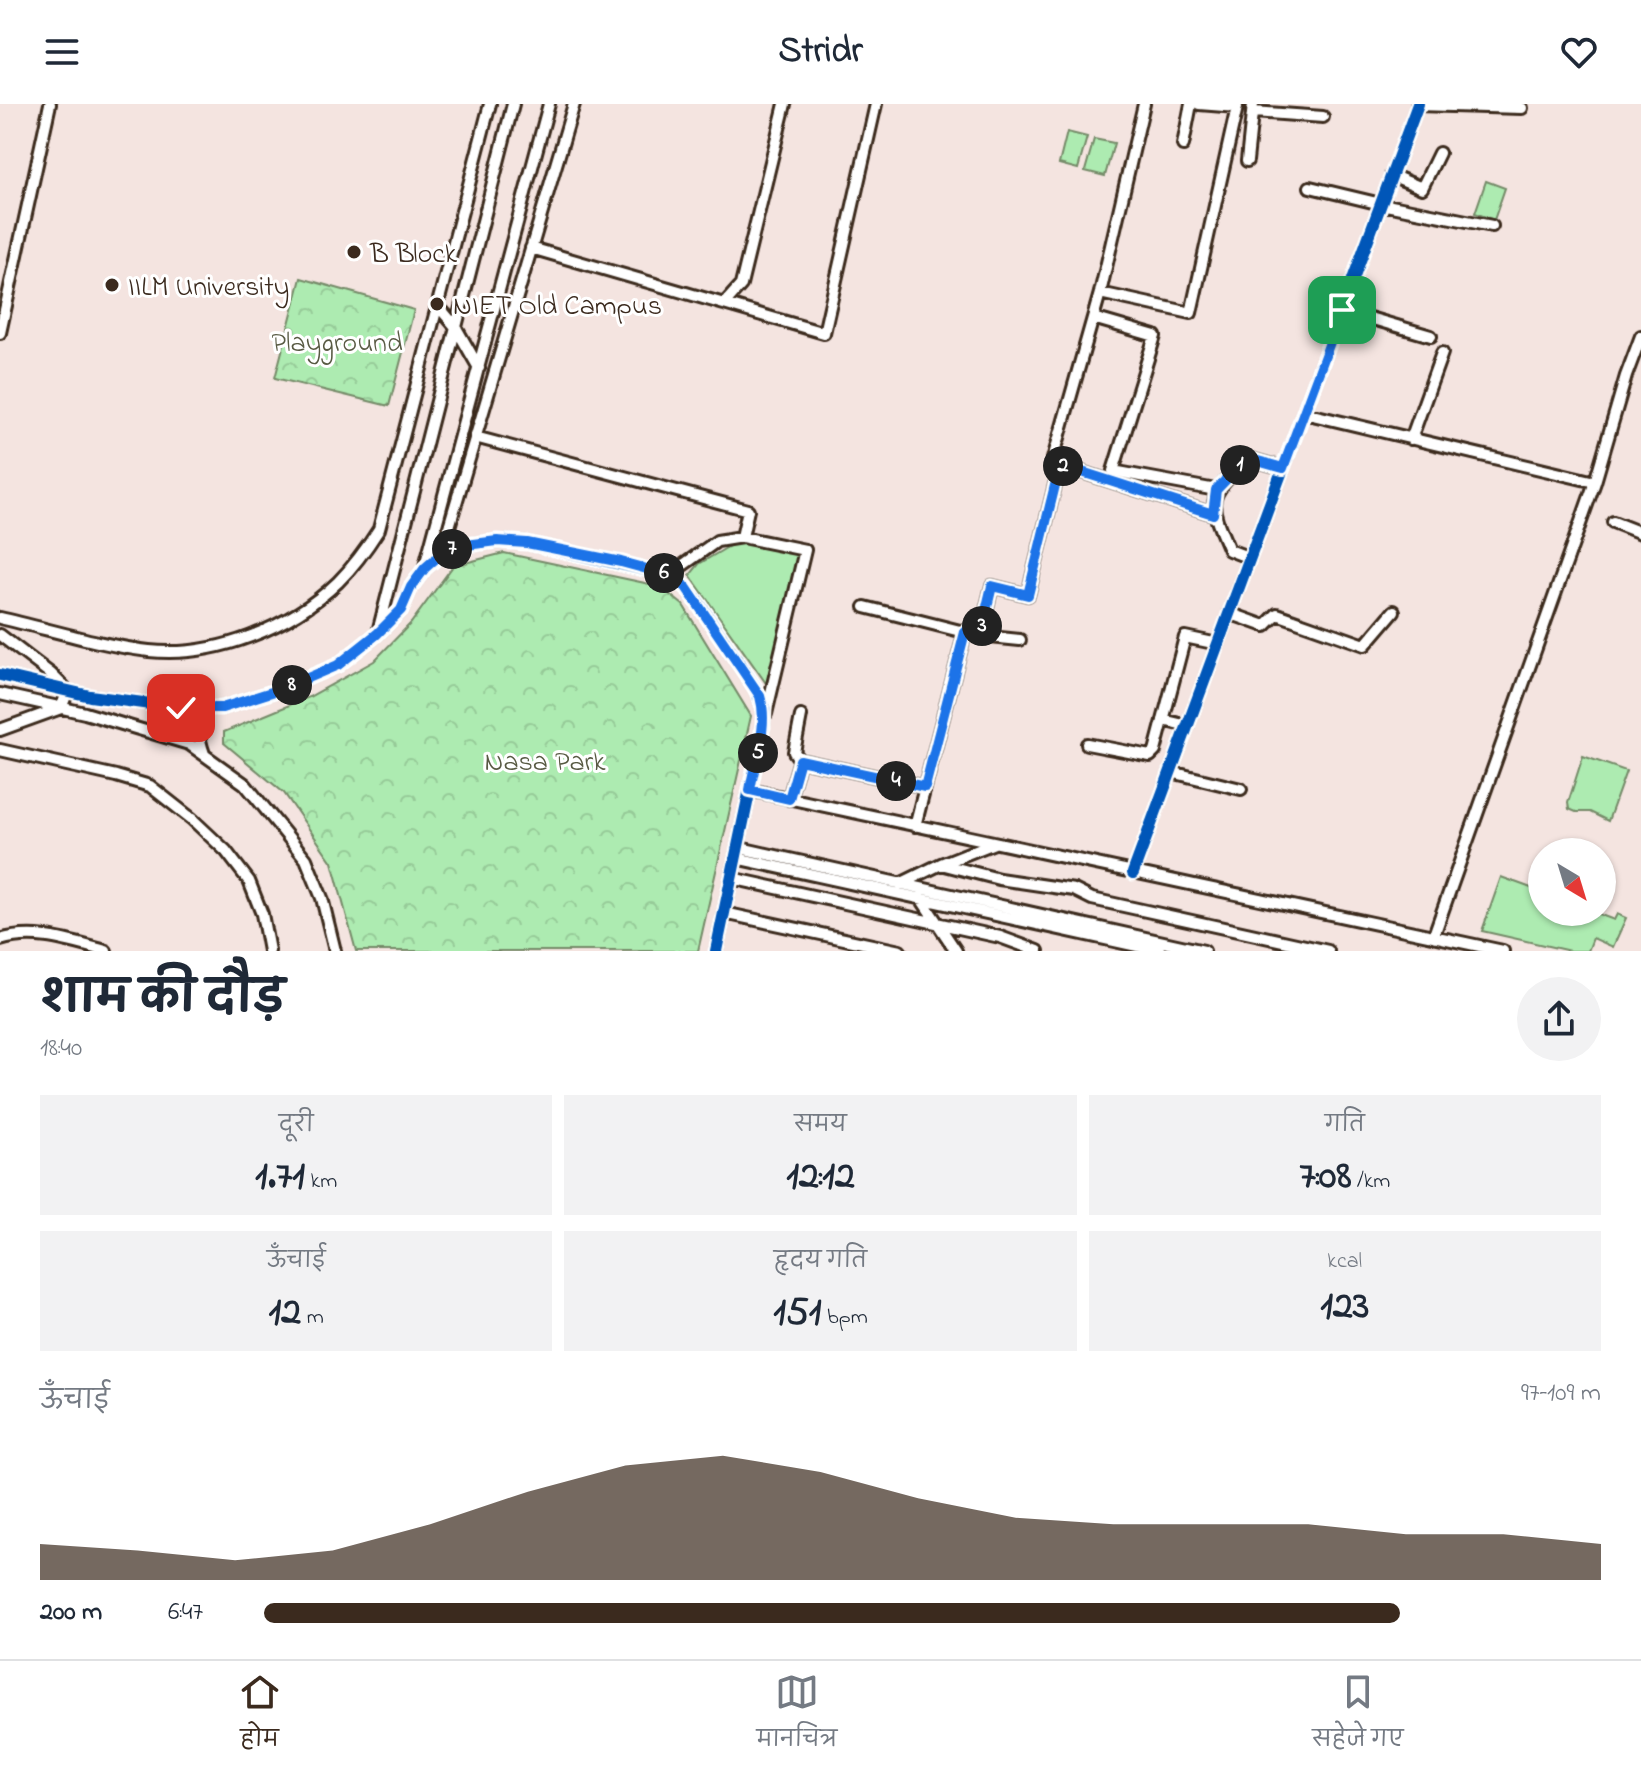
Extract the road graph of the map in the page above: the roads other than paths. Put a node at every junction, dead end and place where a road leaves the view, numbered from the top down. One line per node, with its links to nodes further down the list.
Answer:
1 (50, 104): 29 (street)
2 (490, 104): 25 (street)
3 (513, 104): 28 (street)
4 (549, 104): 33 (street)
5 (574, 104): 22 (street)
6 (785, 104): 24 (street)
7 (876, 104): 24 (street)
8 (1144, 104): 23 (street)
9 (1191, 104): 15 (street)
10 (1199, 104): 23 (street)
11 (1417, 104): 13 (street); 18 (street)
12 (1253, 108): 14 (street); 17 (street)
13 (1522, 108)
14 (1323, 117)
15 (1183, 145)
16 (1439, 153): 18 (street)
17 (1247, 161)
18 (1391, 175): 20 (street)
19 (1310, 187): 20 (street)
20 (1381, 204): 21 (street); 26 (street)
21 (1492, 226)
22 (531, 248): 24 (street); 35 (street)
23 (1100, 293): 27 (street)
24 (724, 304)
25 (439, 307): 28 (street); 52 (street)
26 (1342, 310): 30 (street); 34 (street)
27 (1093, 318): 37 (street); 40 (street)
28 (455, 326): 33 (street); 54 (street)
29 (0, 333)
30 (1431, 336)
31 (1641, 336): 39 (street)
32 (1442, 353): 36 (street)
33 (479, 368): 47 (street)
34 (1304, 413): 36 (street); 38 (street)
35 (475, 437): 44 (street); 45 (street)
36 (1411, 439): 39 (street)
37 (1051, 466)
38 (1283, 468): 40 (street); 46 (street)
39 (1595, 482): 92 (street)
40 (1216, 490): 41 (street)
41 (1213, 514): 46 (street); 56 (street)
42 (1613, 522): 43 (street)
43 (1641, 533)
44 (742, 537): 48 (street); 70 (street)
45 (441, 554): 47 (street); 48 (street)
46 (1250, 558): 51 (street)
47 (425, 568): 54 (street)
48 (669, 575): 70 (street)
49 (865, 607): 53 (street)
50 (1394, 611): 51 (street)
51 (1229, 613): 58 (street)
52 (0, 618)
53 (965, 632): 56 (street); 78 (street)
54 (377, 634): 65 (street)
55 (0, 635): 60 (street)
56 (980, 636): 57 (street)
57 (1020, 640)
58 (1218, 644): 68 (street); 69 (street)
59 (0, 675): 60 (street)
60 (68, 691): 62 (street); 63 (street)
61 (0, 694): 63 (street)
62 (117, 699): 64 (street); 67 (street)
63 (61, 708): 67 (street); 71 (street)
64 (181, 708): 65 (street); 72 (street)
65 (207, 708): 75 (street)
66 (801, 716): 76 (street)
67 (100, 718): 72 (street)
68 (1163, 720): 69 (street); 73 (street)
69 (1188, 726): 77 (street)
70 (763, 727): 80 (street)
71 (0, 730)
72 (168, 737): 75 (street)
73 (1087, 744)
74 (0, 750): 95 (street)
75 (204, 754): 96 (street)
76 (800, 760): 78 (street); 81 (street)
77 (1171, 772): 79 (street); 86 (street)
78 (925, 787): 82 (street)
79 (1241, 789)
80 (750, 790): 81 (street); 84 (street)
81 (789, 799): 82 (street)
82 (915, 826): 83 (street)
83 (994, 843): 85 (street); 86 (street)
84 (738, 853): 87 (street); 88 (street); 89 (street)
85 (941, 864): 88 (street); 103 (street)
86 (1133, 873): 92 (street)
87 (731, 878): 90 (street); 91 (street)
88 (900, 884): 102 (street)
89 (920, 897): 91 (street); 101 (street)
90 (724, 913): 97 (street); 98 (street)
91 (937, 924): 99 (street); 100 (street)
92 (1434, 935): 104 (street)
93 (0, 940): 94 (street)
94 (106, 951)
95 (269, 951)
96 (335, 951)
97 (716, 951)
98 (900, 951)
99 (956, 951)
100 (1038, 951)
101 (1160, 951)
102 (1204, 951)
103 (1328, 951)
104 (1503, 951)

